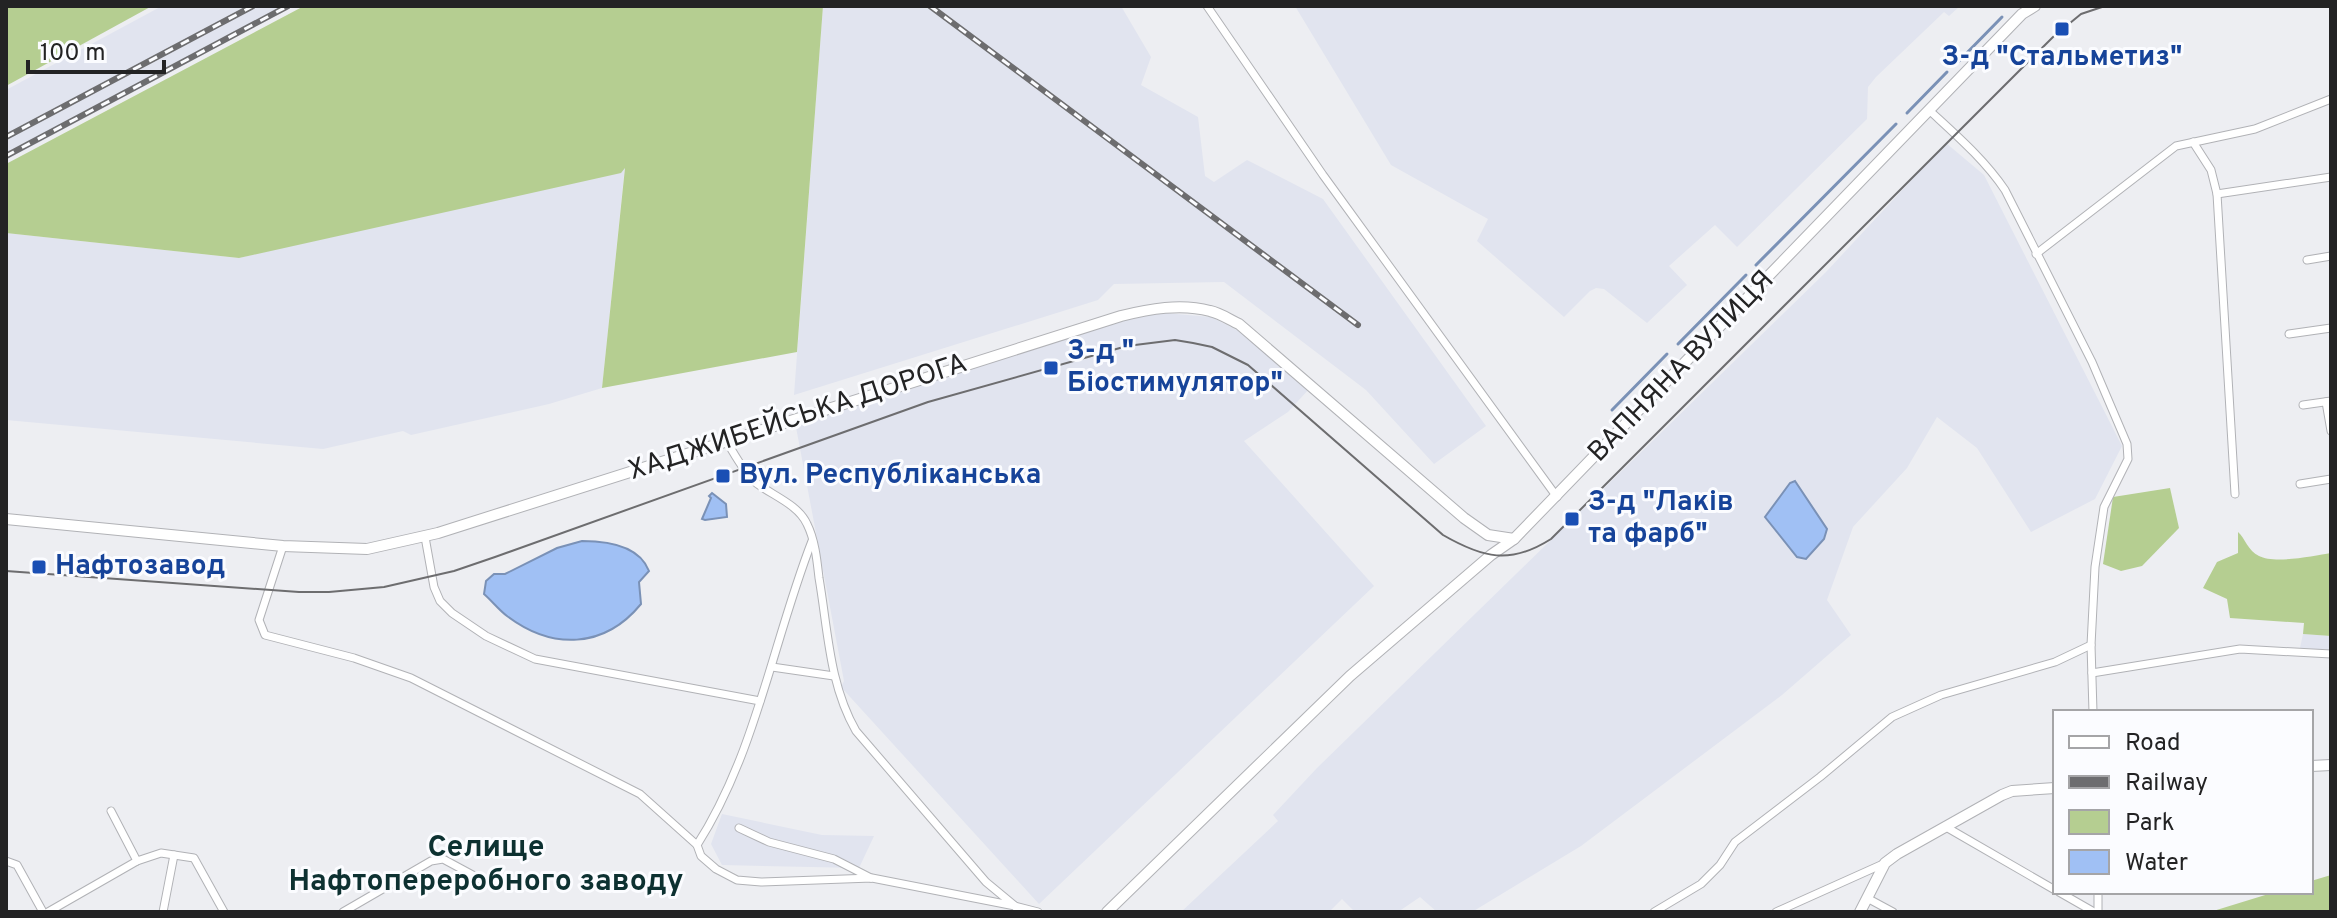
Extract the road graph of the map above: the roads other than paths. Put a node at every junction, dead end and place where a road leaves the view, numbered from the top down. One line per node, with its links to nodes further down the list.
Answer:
1 (1207, 6): 20 (street)
2 (2035, 6): 4 (street, ВАПНЯНА ВУЛИЦЯ)
3 (2331, 99): 5 (street)
4 (1929, 110): 8 (street); 20 (street, ВАПНЯНА ВУЛИЦЯ)
5 (2193, 142): 7 (street); 8 (street)
6 (2331, 177): 7 (street)
7 (2217, 194): 19 (street)
8 (2036, 254): 26 (street)
9 (2331, 256): 10 (street)
10 (2307, 260)
11 (2331, 328): 12 (street)
12 (2289, 334)
13 (2328, 401): 14 (street); 15 (street)
14 (2303, 405)
15 (2331, 431)
16 (727, 442): 22 (street, ХАДЖИБЕЙСЬКА ДОРОГА); 23 (street, ХАДЖИБЕЙСЬКА ДОРОГА); 24 (street)
17 (2331, 479): 18 (street)
18 (2300, 484)
19 (2235, 494)
20 (1557, 497): 23 (street, ВАПНЯНА ВУЛИЦЯ)
21 (6, 519): 25 (street, ХАДЖИБЕЙСЬКА ДОРОГА)
22 (425, 537): 25 (street, ХАДЖИБЕЙСЬКА ДОРОГА); 31 (street)
23 (1514, 539): 53 (street, ВАПНЯНА ВУЛИЦЯ)
24 (812, 541): 28 (street); 30 (street)
25 (283, 546): 37 (street)
26 (2091, 645): 29 (street); 54 (street)
27 (2331, 654): 29 (street)
28 (772, 667): 30 (street); 31 (street)
29 (2092, 673): 32 (street)
30 (834, 676): 47 (street)
31 (760, 701): 37 (street)
32 (2093, 710)
33 (2053, 788): 35 (street)
34 (111, 811): 40 (street)
35 (1946, 827): 41 (street); 44 (street)
36 (739, 828): 42 (street)
37 (697, 845): 42 (street)
38 (174, 855): 40 (street); 49 (street); 50 (street)
39 (6, 861): 48 (street)
40 (137, 861): 48 (street)
41 (1885, 863): 46 (street); 55 (street)
42 (872, 878): 47 (street)
43 (482, 880): 51 (street)
44 (2053, 889)
45 (2063, 894): 58 (street)
46 (1867, 898): 56 (street); 57 (street)
47 (1017, 909): 52 (street)
48 (45, 912)
49 (163, 912)
50 (224, 912)
51 (343, 912)
52 (1038, 912)
53 (1107, 912)
54 (1654, 912)
55 (1776, 912)
56 (1860, 912)
57 (1893, 912)
58 (2096, 912)

